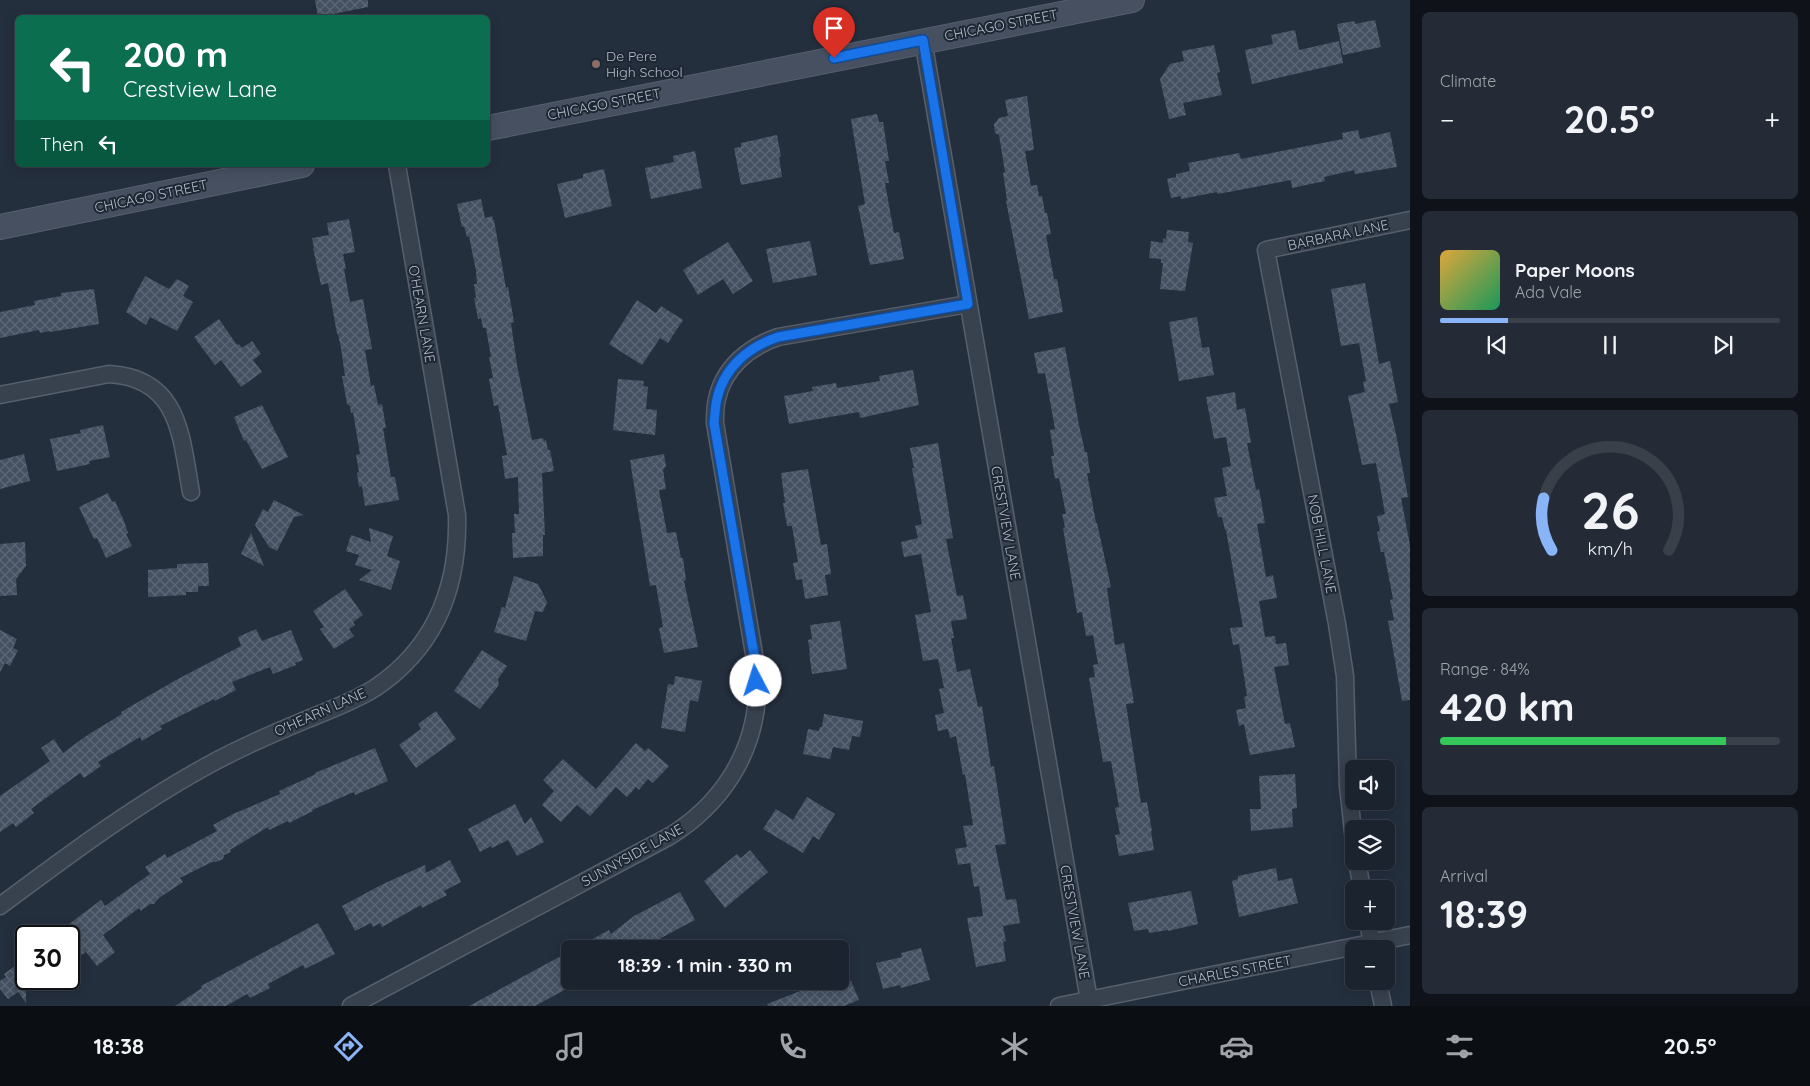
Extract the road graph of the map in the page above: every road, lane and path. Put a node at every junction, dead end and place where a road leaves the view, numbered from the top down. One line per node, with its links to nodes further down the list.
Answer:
1 (1132, 0): 2 (street, CHICAGO STREET)
2 (923, 40): 3 (street, CHICAGO STREET); 9 (street, CRESTVIEW LANE)
3 (490, 128)
4 (292, 167): 7 (street, CHICAGO STREET)
5 (396, 167): 13 (street, O'HEARN LANE)
6 (1410, 220): 8 (street, BARBARA LANE)
7 (0, 227)
8 (1266, 250): 12 (street, NOB HILL LANE)
9 (968, 304): 18 (street, CRESTVIEW LANE); 19 (street, SUNNYSIDE LANE)
10 (0, 395): 11 (street)
11 (191, 492)
12 (1352, 820)
13 (0, 906)
14 (1410, 935): 15 (street, CHARLES STREET)
15 (1393, 940)
16 (1345, 951): 18 (street, CHARLES STREET)
17 (1380, 990): 21 (street)
18 (1089, 1003): 20 (street, CHARLES STREET)
19 (351, 1006)
20 (1059, 1006)
21 (1383, 1006)

